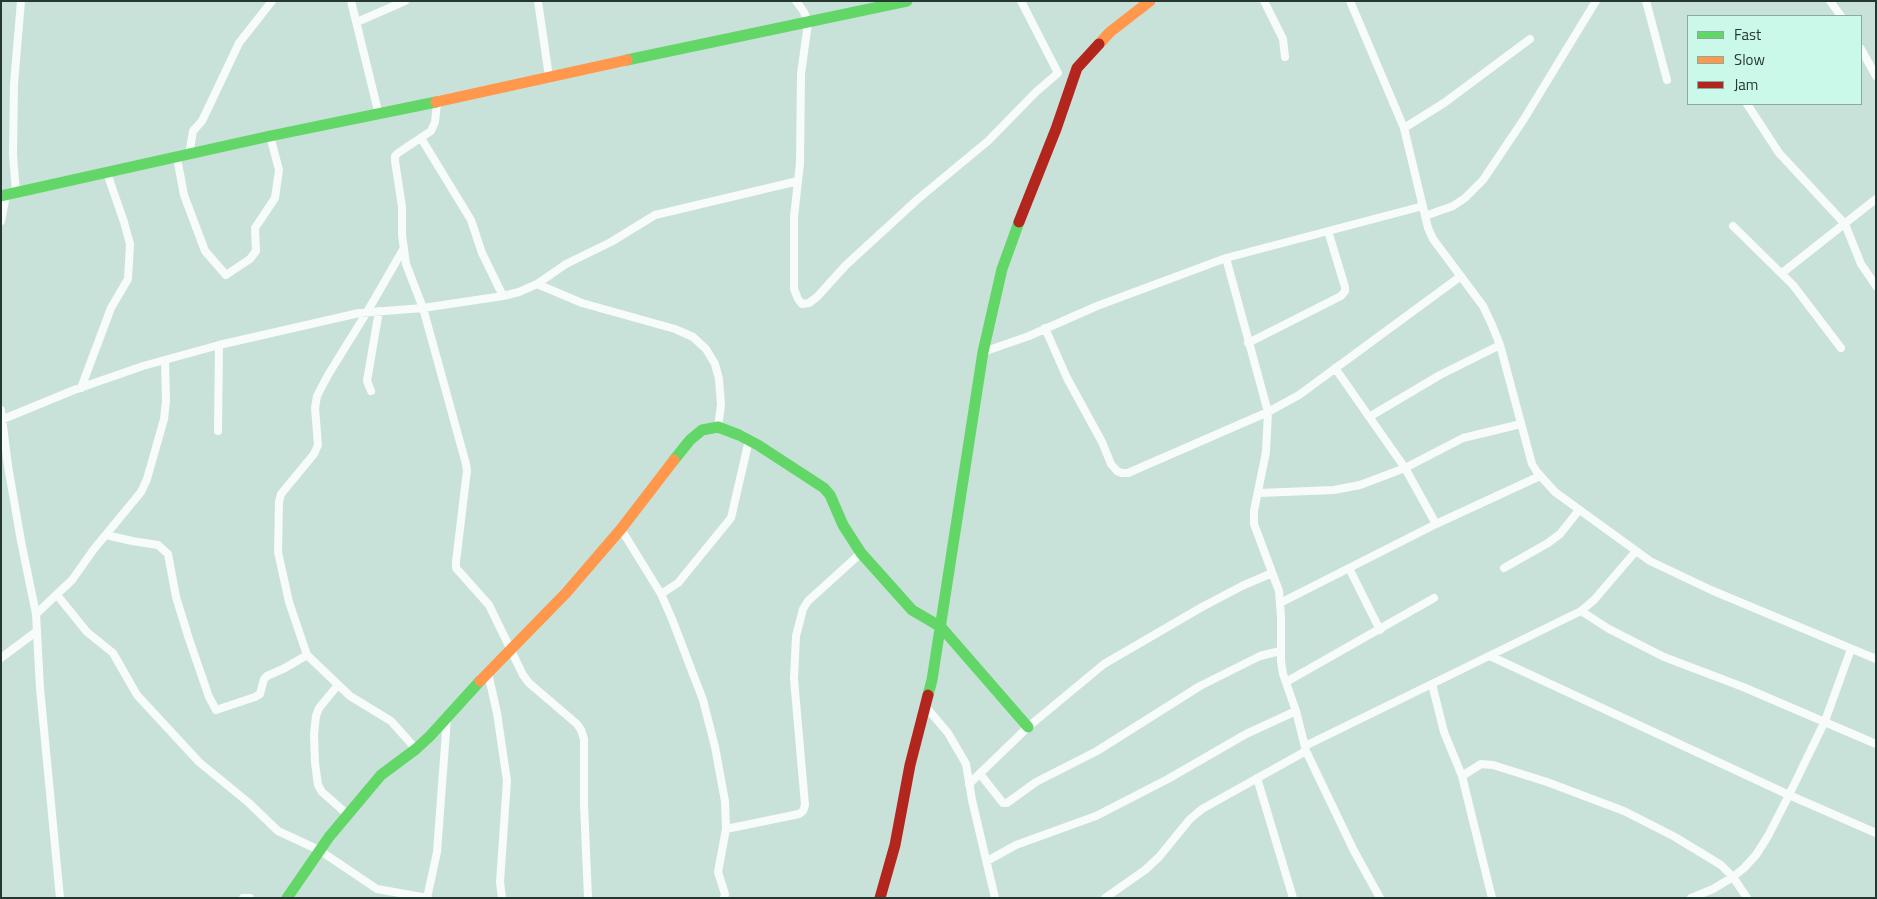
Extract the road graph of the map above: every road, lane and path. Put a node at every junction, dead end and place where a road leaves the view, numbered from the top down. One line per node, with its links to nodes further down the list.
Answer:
1 (21, 1): 35 (street)
2 (272, 1): 32 (street)
3 (351, 1): 16 (street)
4 (404, 1): 16 (street)
5 (538, 1): 23 (street)
6 (796, 1): 17 (street)
7 (907, 1): 17 (street)
8 (1021, 1): 21 (street)
9 (1150, 1): 25 (street)
10 (1264, 1): 20 (street)
11 (1350, 1): 29 (street)
12 (1596, 1): 38 (street)
13 (1646, 1): 24 (street)
14 (1830, 1): 15 (street)
15 (1839, 15)
16 (357, 22): 28 (street)
17 (808, 22): 23 (street); 34 (street)
18 (1530, 39): 29 (street)
19 (1862, 51): 22 (street)
20 (1285, 57)
21 (1058, 73): 25 (street); 34 (street)
22 (1876, 76)
23 (549, 77): 26 (street)
24 (1667, 80)
25 (1070, 85): 58 (street)
26 (437, 102): 28 (street); 31 (street)
27 (1748, 105): 40 (street)
28 (379, 115): 30 (street)
29 (1404, 128): 37 (street)
30 (270, 136): 32 (street); 32 (street)
31 (421, 138): 43 (street); 49 (street)
32 (183, 157): 33 (street)
33 (107, 174): 35 (street); 61 (street)
34 (798, 181): 47 (street)
35 (8, 195): 39 (street)
36 (1876, 199): 40 (street)
37 (1423, 206): 38 (street); 42 (street)
38 (1425, 216): 46 (street)
39 (1, 221)
40 (1845, 224): 45 (street); 48 (street)
41 (1733, 226): 45 (street)
42 (1328, 231): 44 (street); 54 (street)
43 (404, 248): 50 (street); 51 (street)
44 (1226, 258): 53 (street); 54 (street)
45 (1782, 273): 57 (street)
46 (1461, 276): 56 (street); 60 (street)
47 (537, 284): 49 (street); 68 (street)
48 (1876, 286)
49 (502, 296): 50 (street)
50 (423, 308): 52 (street); 92 (street)
51 (367, 312): 52 (street); 55 (street); 95 (street)
52 (379, 312): 62 (street)
53 (1045, 328): 58 (street); 64 (street)
54 (1248, 343): 64 (street)
55 (219, 345): 59 (street); 69 (street)
56 (1500, 345): 65 (street); 67 (street)
57 (1840, 348)
58 (983, 352): 89 (street)
59 (165, 360): 61 (street); 77 (street)
60 (1335, 368): 64 (street); 65 (street)
61 (81, 388): 66 (street)
62 (370, 391)
63 (1, 410): 66 (street)
64 (1268, 412): 73 (street)
65 (1369, 416): 71 (street)
66 (2, 420): 88 (street)
67 (1521, 424): 71 (street); 72 (street)
68 (718, 427): 70 (street); 76 (street)
69 (218, 431)
70 (749, 440): 79 (street); 83 (street)
71 (1405, 468): 73 (street); 75 (street)
72 (1540, 476): 74 (street); 75 (street)
73 (1259, 493): 82 (street)
74 (1579, 510): 78 (street); 81 (street)
75 (1436, 524): 80 (street)
76 (621, 529): 83 (street); 92 (street)
77 (106, 535): 84 (street); 95 (street)
78 (1636, 551): 87 (street); 93 (street)
79 (861, 553): 89 (street); 117 (street)
80 (1349, 568): 86 (street); 90 (street)
81 (1504, 568)
82 (1272, 573): 86 (street); 107 (street)
83 (661, 594): 117 (street)
84 (57, 595): 88 (street); 119 (street)
85 (1434, 598): 90 (street)
86 (1280, 603): 94 (street)
87 (1581, 611): 96 (street); 106 (street)
88 (36, 614): 91 (street)
89 (941, 626): 103 (street); 107 (street)
90 (1380, 630): 100 (street)
91 (37, 631): 97 (street); 122 (street)
92 (510, 649): 99 (street); 128 (street)
93 (1851, 649): 98 (street); 106 (street)
94 (1280, 651): 100 (street); 111 (street)
95 (307, 655): 102 (street)
96 (1490, 656): 101 (street); 115 (street)
97 (1, 658)
98 (1876, 659)
99 (488, 673): 105 (street); 127 (street)
100 (1286, 682): 104 (street)
101 (1432, 684): 109 (street); 112 (street)
102 (338, 685): 110 (street); 116 (street)
103 (926, 707): 114 (street); 130 (street)
104 (1296, 711): 109 (street); 120 (street)
105 (446, 718): 110 (street); 126 (street)
106 (1824, 721): 108 (street); 115 (street)
107 (1028, 727): 111 (street)
108 (1876, 744)
109 (1306, 748): 113 (street); 134 (street)
110 (416, 749): 116 (street)
111 (980, 774): 114 (street)
112 (1462, 776): 121 (street); 135 (street)
113 (1257, 778): 132 (street); 133 (street)
114 (969, 784): 120 (street)
115 (1789, 795): 118 (street); 121 (street)
116 (347, 814): 119 (street)
117 (726, 829): 129 (street)
118 (1876, 833)
119 (319, 850): 125 (street); 126 (street)
120 (987, 861): 131 (street)
121 (1733, 877): 136 (street); 137 (street)
122 (60, 898)
123 (243, 898): 124 (street)
124 (250, 898)
125 (287, 898)
126 (427, 898)
127 (502, 898)
128 (588, 898)
129 (724, 898)
130 (880, 898)
131 (995, 898)
132 (1105, 898)
133 (1293, 898)
134 (1380, 898)
135 (1492, 898)
136 (1691, 898)
137 (1747, 898)

